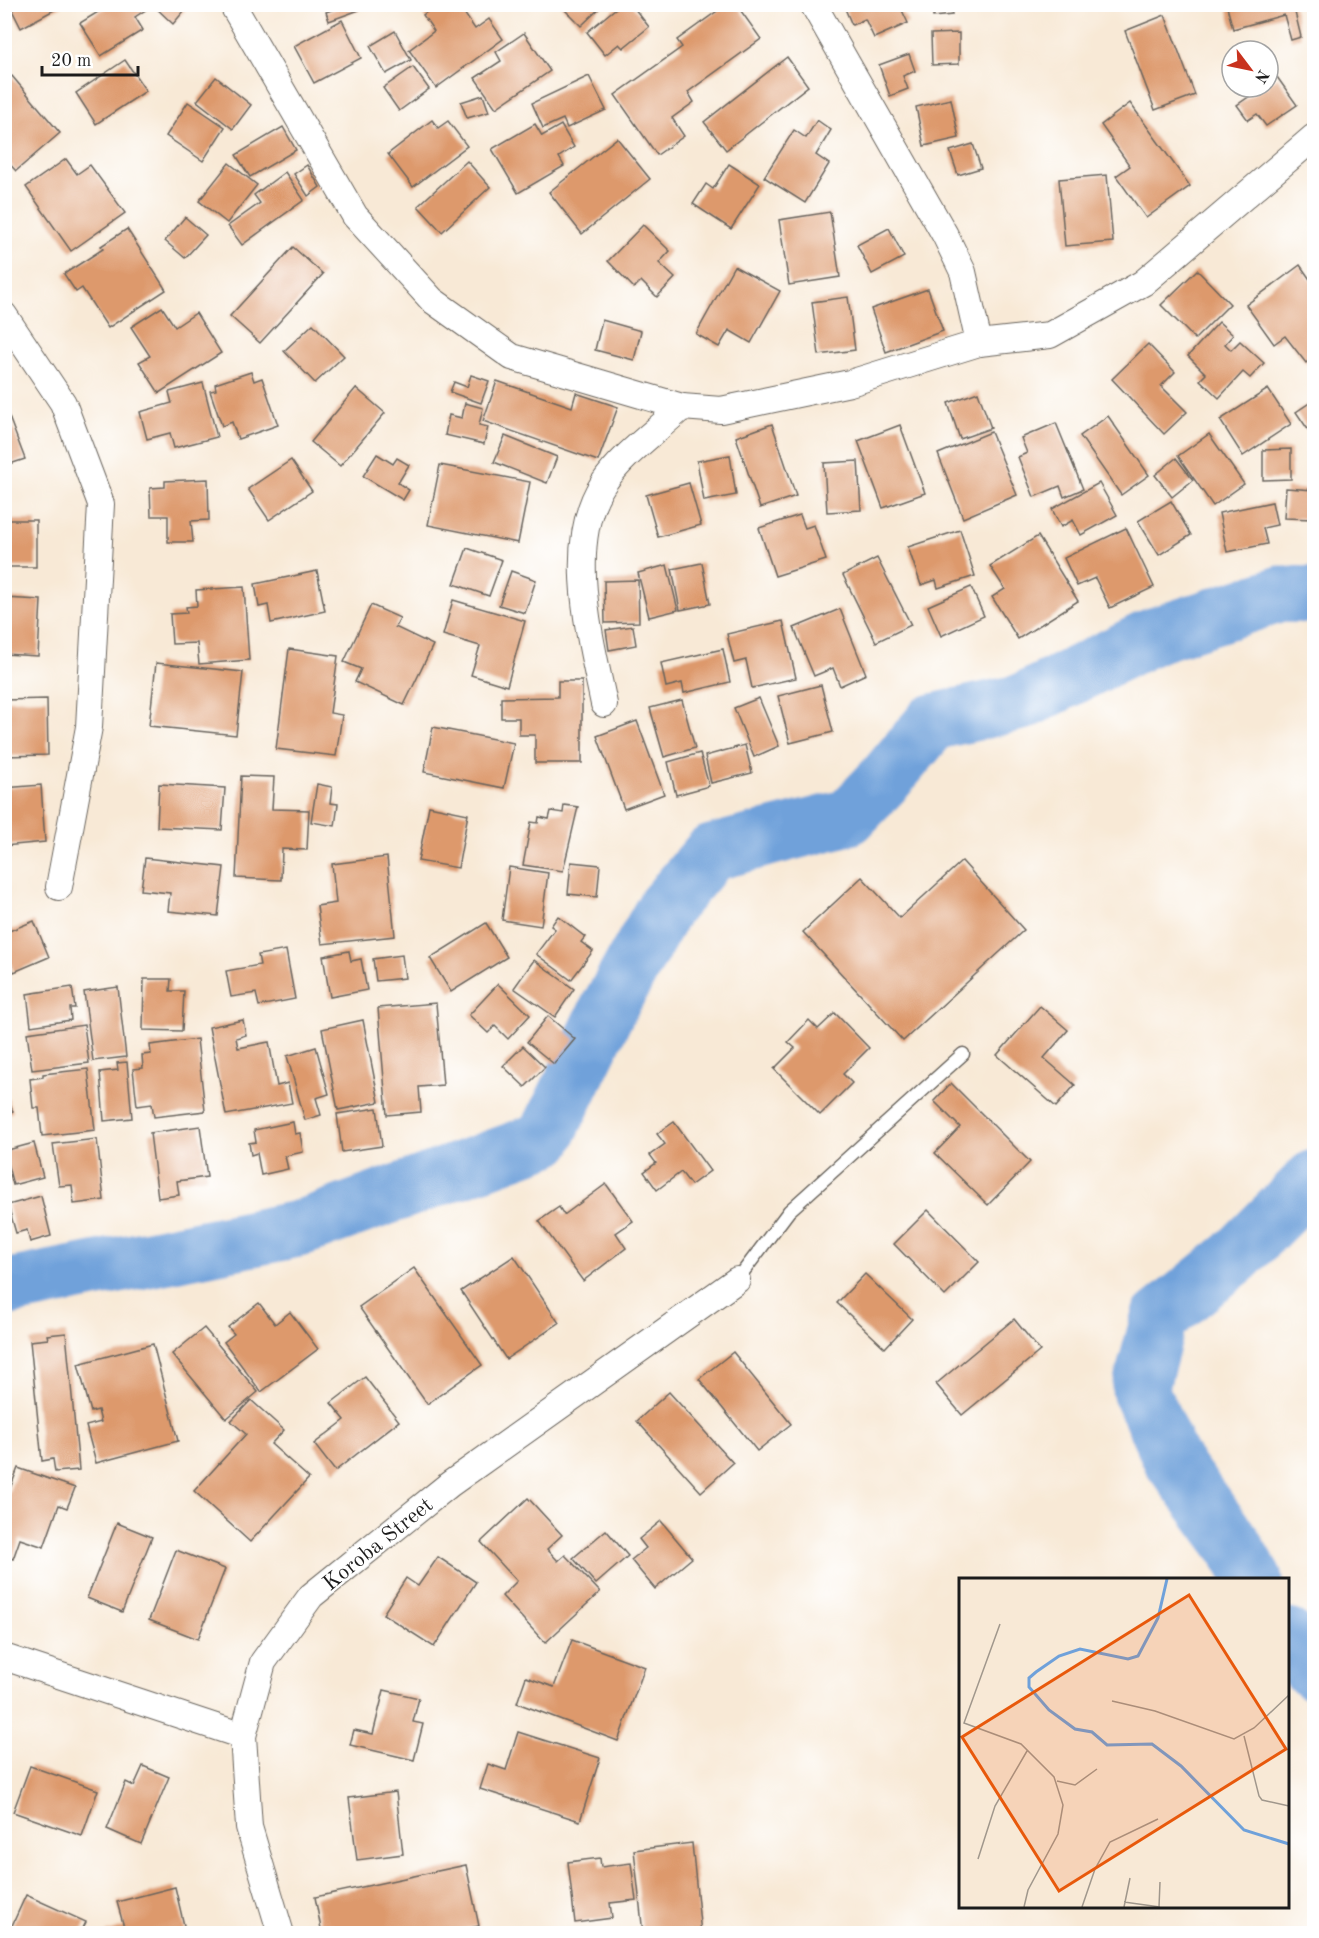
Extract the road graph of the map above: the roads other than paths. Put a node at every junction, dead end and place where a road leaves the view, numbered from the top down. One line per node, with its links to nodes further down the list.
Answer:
1 (232, 4): 6 (street)
2 (813, 4): 5 (street)
3 (1314, 136): 5 (street)
4 (4, 315): 8 (street)
5 (979, 343): 6 (street)
6 (682, 406): 7 (street)
7 (604, 704)
8 (59, 887)
9 (963, 1054): 10 (lane)
10 (738, 1280): 12 (street, Koroba Street)
11 (4, 1657): 12 (street)
12 (243, 1736): 13 (street, Koroba Street)
13 (281, 1934)

